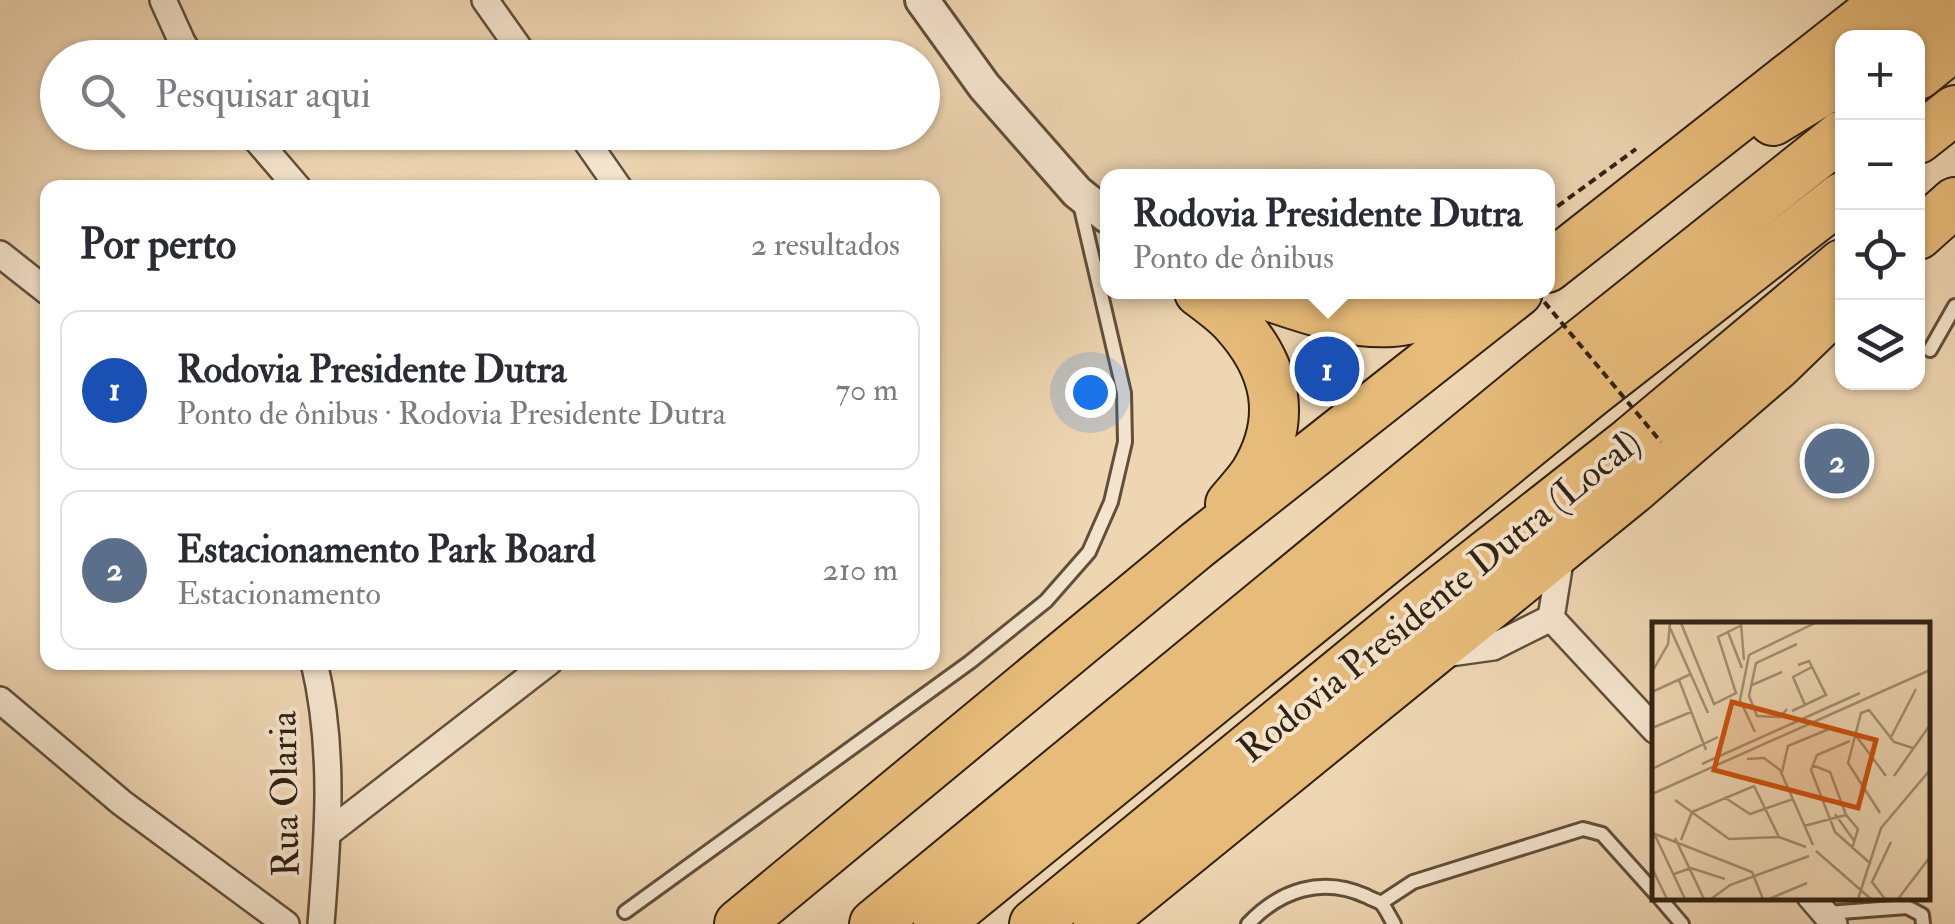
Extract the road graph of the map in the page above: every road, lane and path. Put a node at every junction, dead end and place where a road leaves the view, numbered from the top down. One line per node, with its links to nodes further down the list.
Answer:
1 (163, 0): 6 (street)
2 (485, 0): 7 (street)
3 (922, 0): 21 (street)
4 (1944, 0): 5 (highway)
5 (1882, 14): 14 (highway)
6 (181, 40)
7 (513, 40)
8 (1955, 45): 9 (highway)
9 (1925, 69)
10 (1835, 82): 14 (highway)
11 (1955, 110): 12 (highway)
12 (1925, 134)
13 (1835, 141): 60 (highway)
14 (1705, 142): 28 (highway)
15 (265, 150): 19 (street)
16 (593, 150): 20 (street)
17 (1624, 158): 27 (path)
18 (1955, 170): 22 (highway)
19 (291, 180)
20 (613, 180)
21 (1077, 192): 25 (street); 32 (lane)
22 (1925, 195)
23 (1835, 202): 61 (highway)
24 (1955, 202): 26 (highway)
25 (1100, 210)
26 (1925, 229)
27 (1555, 244)
28 (1555, 246)
29 (0, 254): 31 (street)
30 (1835, 270): 62 (highway, Rodovia Presidente Dutra (Local))
31 (40, 286)
32 (1100, 290)
33 (1102, 299): 56 (lane)
34 (1208, 299): 43 (highway)
35 (1279, 299): 36 (highway)
36 (1465, 299)
37 (1509, 299): 43 (highway)
38 (1542, 299): 42 (path, bridge)
39 (1955, 306): 41 (lane)
40 (1835, 309): 44 (highway)
41 (1930, 350)
42 (1661, 442)
43 (1197, 545): 59 (highway)
44 (1563, 548): 45 (street); 46 (highway)
45 (1551, 618): 46 (street); 50 (street)
46 (1428, 656): 63 (highway)
47 (316, 670): 51 (street, Rua Olaria)
48 (540, 670): 51 (street)
49 (0, 700): 57 (street)
50 (1652, 727)
51 (328, 832): 58 (street, Rua Olaria)
52 (1652, 890): 54 (lane)
53 (1660, 899): 66 (lane)
54 (1381, 903): 64 (lane); 65 (lane)
55 (1823, 911): 67 (lane)
56 (626, 912)
57 (286, 924)
58 (321, 924)
59 (740, 924)
60 (874, 924)
61 (938, 924)
62 (1034, 924)
63 (1098, 924)
64 (1248, 924)
65 (1394, 924)
66 (1682, 924)
67 (1923, 924)

